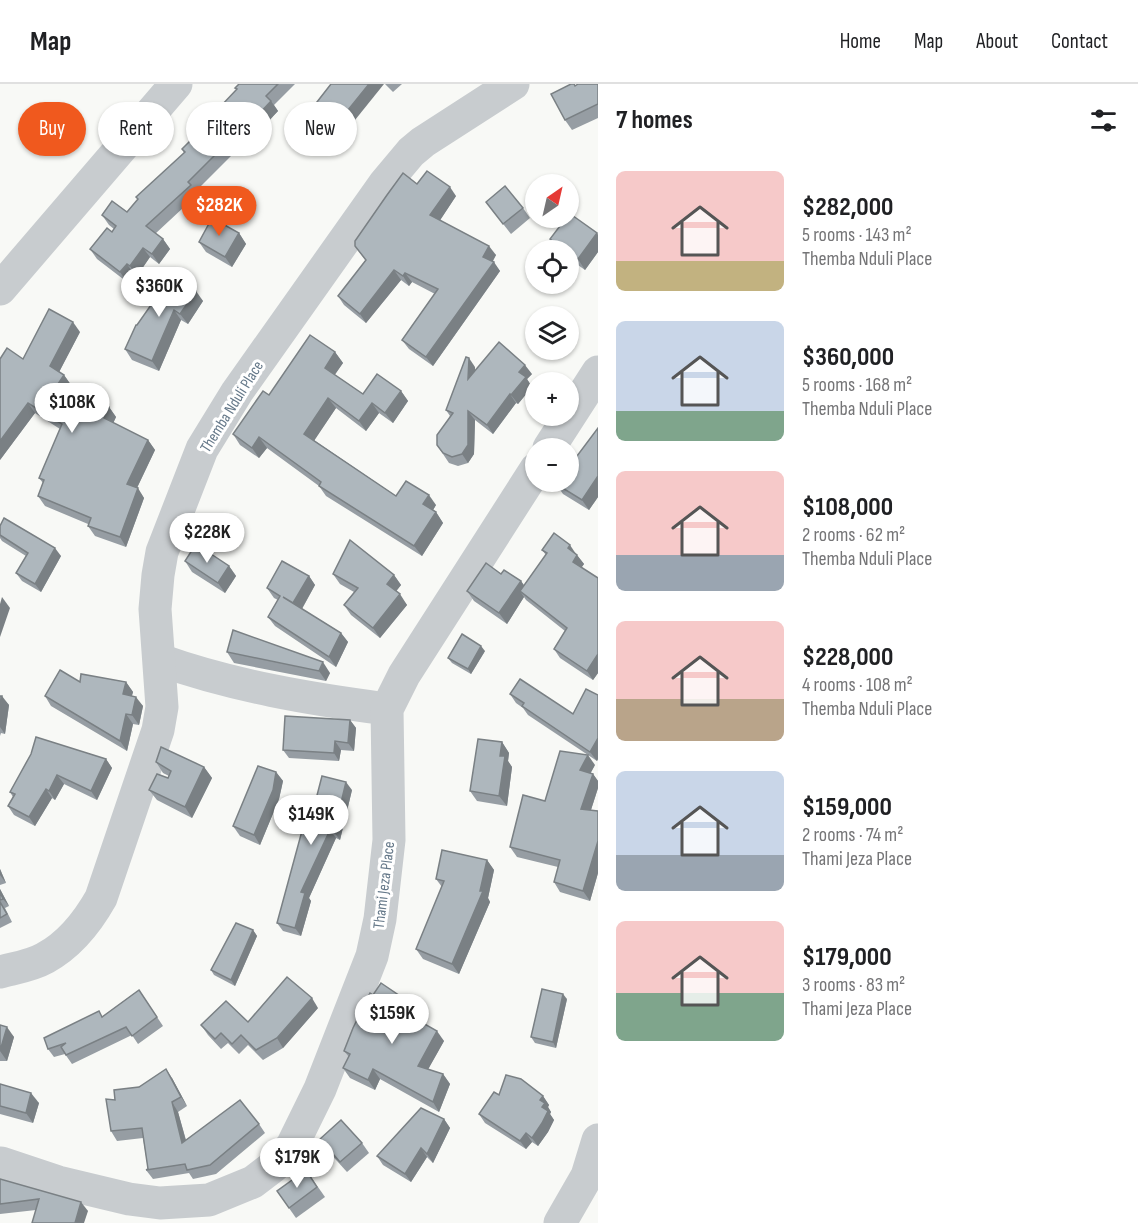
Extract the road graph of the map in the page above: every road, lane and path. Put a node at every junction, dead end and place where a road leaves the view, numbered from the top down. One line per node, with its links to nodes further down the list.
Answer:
1 (177, 84): 3 (street)
2 (513, 84): 7 (street, Themba Nduli Place)
3 (0, 289)
4 (598, 372): 5 (street)
5 (555, 438)
6 (525, 486): 8 (street, Thami Jeza Place)
7 (160, 660): 8 (street); 9 (street, Themba Nduli Place)
8 (387, 709): 11 (street, Thami Jeza Place)
9 (0, 972)
10 (598, 1140): 12 (street)
11 (1, 1163)
12 (560, 1223)

